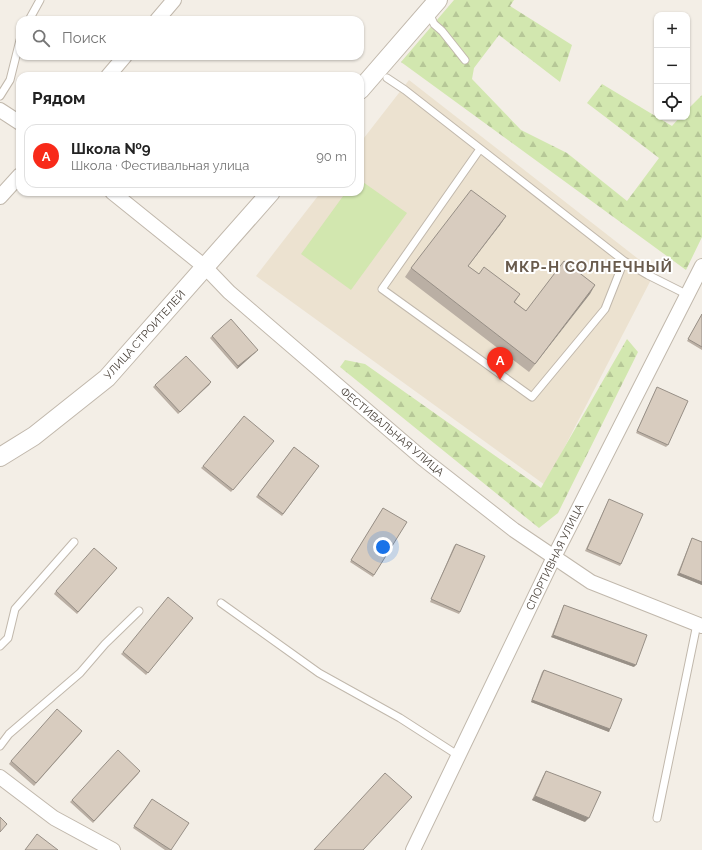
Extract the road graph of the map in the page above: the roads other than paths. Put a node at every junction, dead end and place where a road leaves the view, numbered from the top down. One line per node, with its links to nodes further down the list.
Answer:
1 (40, 0): 4 (lane)
2 (174, 0): 5 (street)
3 (433, 6): 8 (lane); 11 (street)
4 (31, 16)
5 (160, 16)
6 (16, 56): 12 (lane)
7 (122, 60): 9 (street)
8 (465, 60)
9 (111, 72)
10 (387, 78): 15 (lane)
11 (364, 85)
12 (0, 96)
13 (0, 110): 14 (street)
14 (16, 120)
15 (480, 149): 20 (lane); 20 (lane)
16 (16, 179): 19 (street)
17 (117, 196): 22 (street, ФЕСТИВАЛЬНАЯ УЛИЦА)
18 (267, 196): 22 (street, УЛИЦА СТРОИТЕЛЕЙ)
19 (0, 197)
20 (624, 261): 23 (lane)
21 (702, 266): 23 (street, СПОРТИВНАЯ УЛИЦА)
22 (205, 267): 24 (street, УЛИЦА СТРОИТЕЛЕЙ); 26 (street, ФЕСТИВАЛЬНАЯ УЛИЦА)
23 (688, 295): 26 (street, СПОРТИВНАЯ УЛИЦА)
24 (0, 457)
25 (74, 542): 30 (lane)
26 (554, 557): 29 (street, ФЕСТИВАЛЬНАЯ УЛИЦА); 32 (street, СПОРТИВНАЯ УЛИЦА)
27 (221, 603): 32 (lane)
28 (139, 612): 31 (lane)
29 (699, 625): 34 (lane)
30 (0, 646)
31 (0, 746)
32 (459, 756): 36 (street, СПОРТИВНАЯ УЛИЦА)
33 (0, 777): 35 (street)
34 (657, 818)
35 (112, 850)
36 (413, 850)

